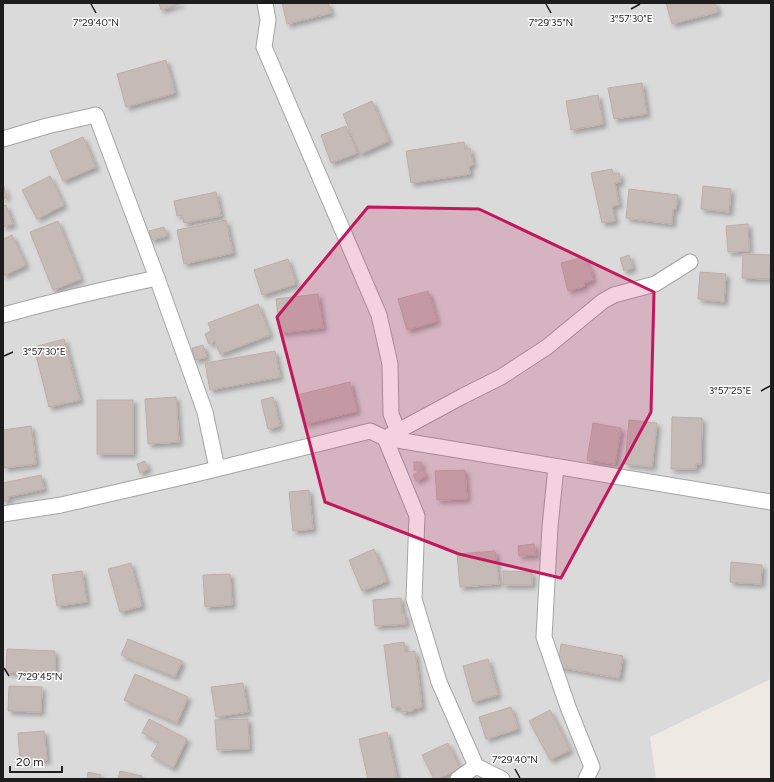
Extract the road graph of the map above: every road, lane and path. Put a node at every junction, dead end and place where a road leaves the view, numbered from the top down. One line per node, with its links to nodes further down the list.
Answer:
1 (265, 3): 6 (street)
2 (3, 139): 4 (street)
3 (690, 262): 6 (street)
4 (157, 278): 5 (street); 8 (street)
5 (3, 315)
6 (391, 435): 7 (street); 8 (street); 11 (street)
7 (556, 467): 9 (street); 14 (street)
8 (217, 468): 10 (street)
9 (771, 502)
10 (3, 514)
11 (476, 766): 12 (street); 13 (street)
12 (458, 779)
13 (502, 779)
14 (586, 779)

